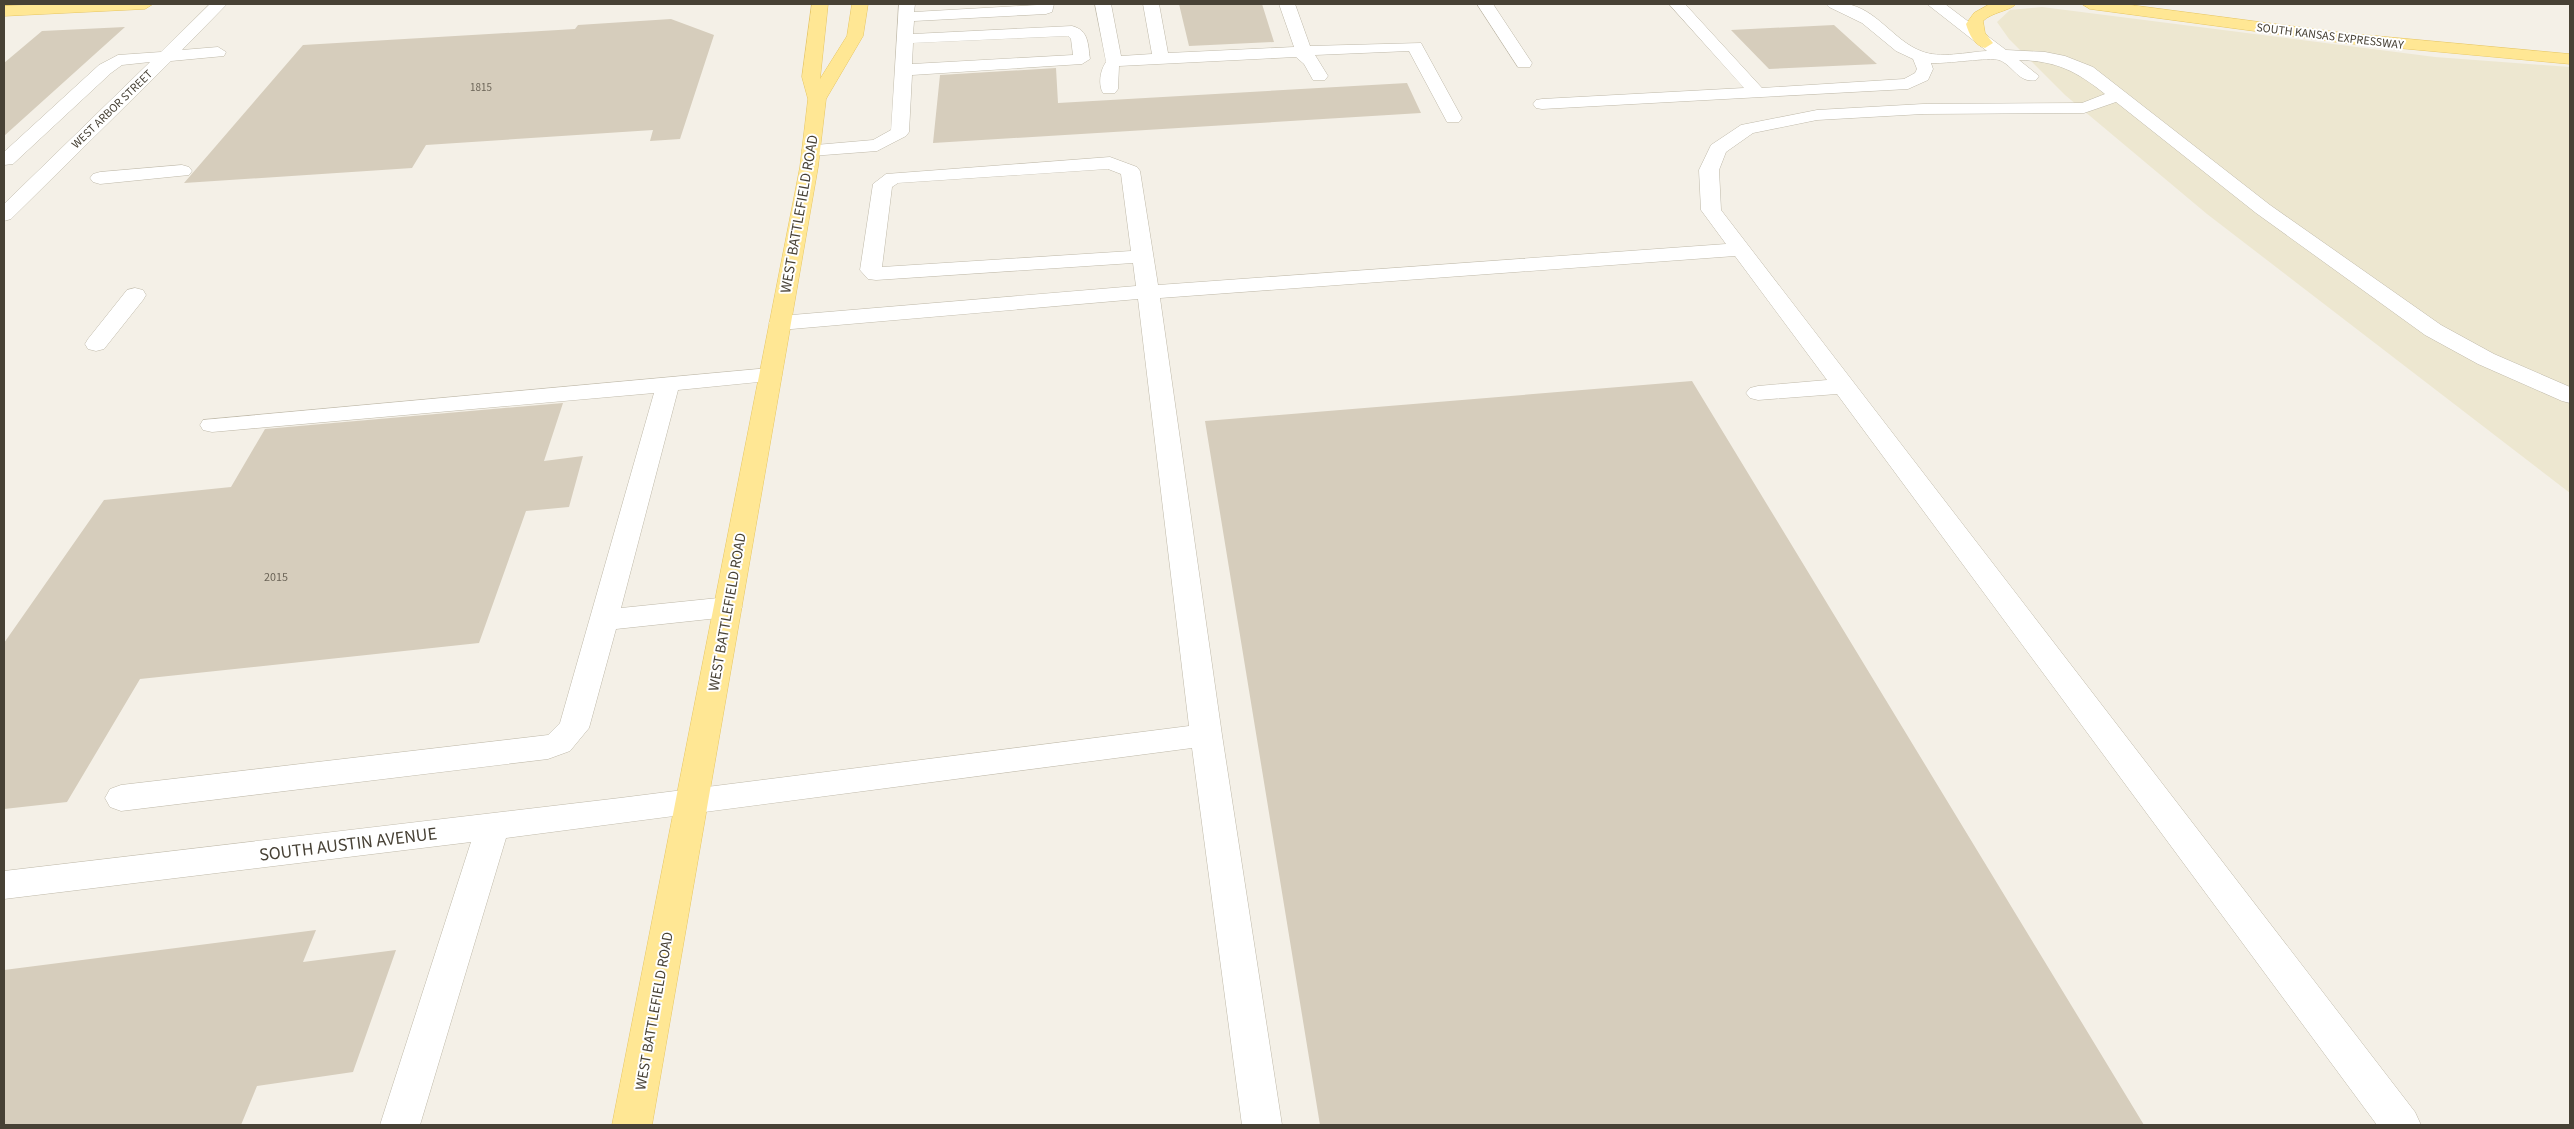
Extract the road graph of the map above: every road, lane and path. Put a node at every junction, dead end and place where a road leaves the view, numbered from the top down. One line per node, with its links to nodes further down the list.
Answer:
1 (145, 4): 18 (main road)
2 (219, 4): 26 (street, WEST ARBOR STREET)
3 (860, 4): 19 (main road, WEST BATTLEFIELD ROAD)
4 (873, 4): 19 (main road)
5 (1046, 4): 17 (street)
6 (1103, 4): 30 (street)
7 (1151, 4): 28 (street)
8 (1287, 4): 25 (street)
9 (1485, 4): 32 (street)
10 (1677, 4): 36 (street)
11 (1834, 4): 27 (street)
12 (1935, 4): 22 (street)
13 (2008, 4): 22 (main road)
14 (2090, 4): 29 (main road, SOUTH KANSAS EXPRESSWAY)
15 (2177, 4): 21 (main road, SOUTH KANSAS EXPRESSWAY)
16 (818, 6): 38 (main road, WEST BATTLEFIELD ROAD)
17 (906, 10): 20 (street)
18 (4, 11)
19 (855, 36): 38 (main road, WEST BATTLEFIELD ROAD)
20 (904, 39): 31 (street); 31 (street)
21 (2570, 44)
22 (1993, 48): 27 (street); 34 (street); 37 (street)
23 (1048, 49): 31 (street)
24 (218, 52): 26 (street)
25 (1305, 52): 28 (street); 33 (street); 40 (street)
26 (166, 56): 42 (street, WEST ARBOR STREET); 43 (street)
27 (1920, 56): 36 (street)
28 (1161, 59): 30 (street)
29 (2570, 60)
30 (1114, 62): 35 (street)
31 (903, 64): 41 (street)
32 (1524, 64)
33 (1319, 76)
34 (2030, 76)
35 (1109, 89)
36 (1758, 93): 39 (street)
37 (2118, 95): 49 (street); 59 (street)
38 (817, 98): 41 (main road, WEST BATTLEFIELD ROAD)
39 (1542, 104)
40 (1453, 118)
41 (811, 150): 53 (main road, WEST BATTLEFIELD ROAD)
42 (63, 157): 43 (street); 46 (street, WEST ARBOR STREET)
43 (5, 160)
44 (182, 172): 45 (street)
45 (100, 178)
46 (33, 186): 47 (street); 48 (street, WEST ARBOR STREET)
47 (4, 188)
48 (4, 215)
49 (1742, 249): 51 (street); 57 (street)
50 (1143, 256): 50 (street); 51 (street)
51 (1148, 292): 53 (street); 63 (street)
52 (135, 295): 54 (street)
53 (780, 323): 55 (main road, WEST BATTLEFIELD ROAD)
54 (96, 344)
55 (770, 375): 56 (street); 61 (main road, WEST BATTLEFIELD ROAD)
56 (668, 384): 60 (street); 62 (street)
57 (1845, 386): 58 (street); 71 (street)
58 (1758, 394)
59 (2570, 396)
60 (212, 425)
61 (728, 607): 62 (street); 65 (main road, WEST BATTLEFIELD ROAD)
62 (604, 620): 64 (street)
63 (1206, 735): 65 (street, SOUTH AUSTIN AVENUE); 70 (street)
64 (121, 798)
65 (692, 802): 66 (street, SOUTH AUSTIN AVENUE); 69 (main road, WEST BATTLEFIELD ROAD)
66 (493, 826): 67 (street, SOUTH AUSTIN AVENUE); 68 (street)
67 (4, 885)
68 (400, 1125)
69 (632, 1125)
70 (1262, 1125)
71 (2401, 1125)

